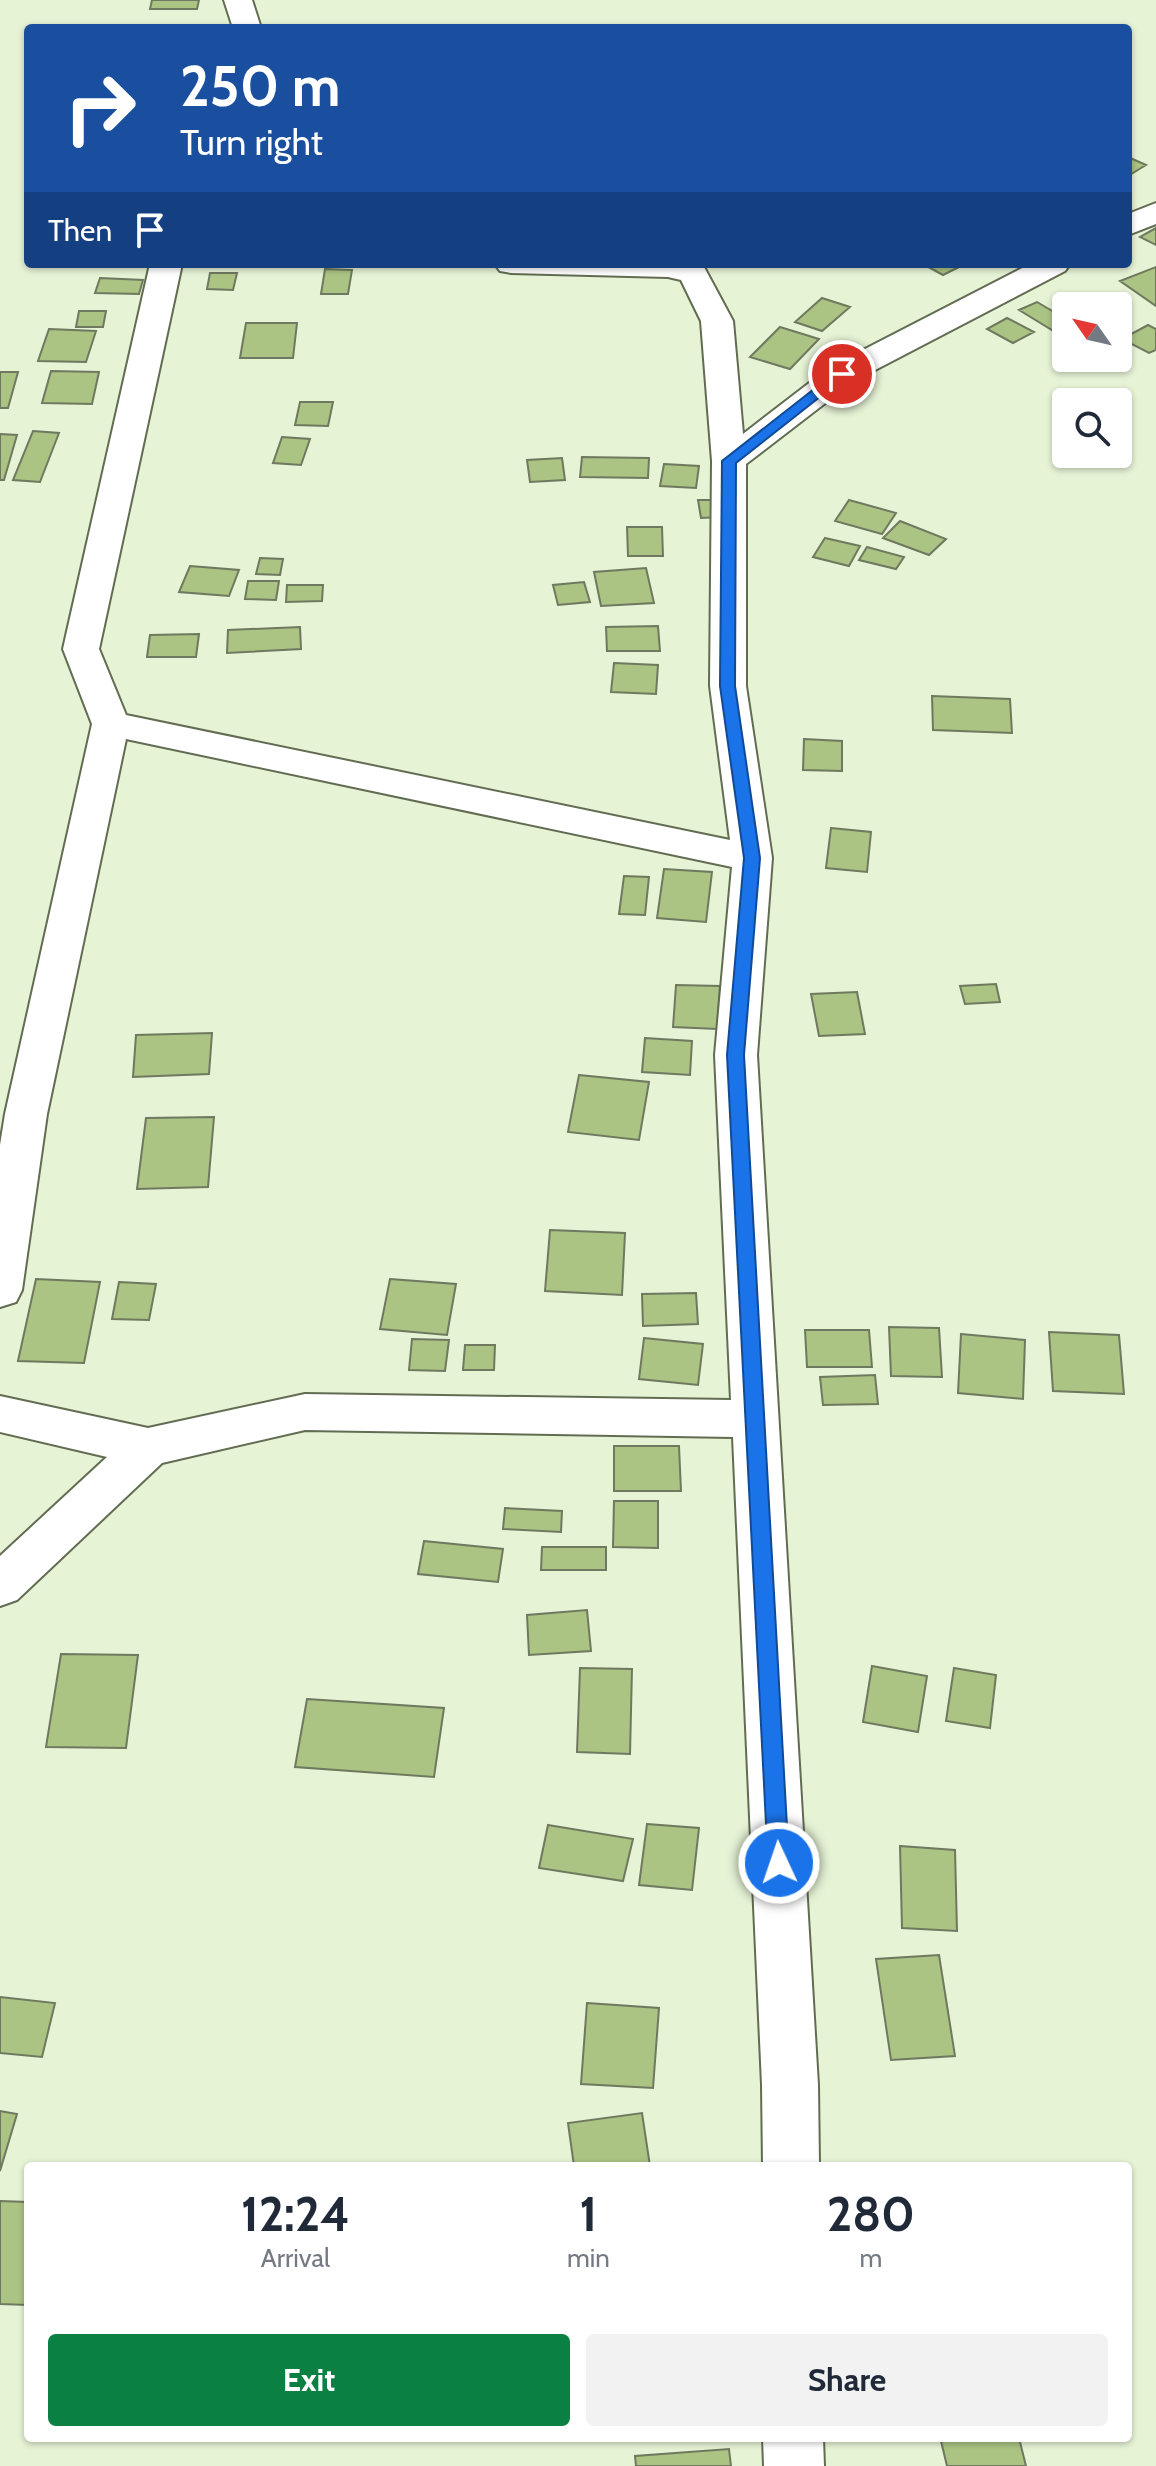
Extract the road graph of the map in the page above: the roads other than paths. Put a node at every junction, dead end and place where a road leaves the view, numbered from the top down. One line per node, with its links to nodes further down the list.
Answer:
1 (238, 0): 2 (street)
2 (246, 24)
3 (1156, 212): 4 (street)
4 (1132, 224)
5 (165, 268): 9 (street)
6 (668, 268): 8 (street)
7 (1046, 268): 8 (street)
8 (729, 461): 10 (street)
9 (111, 724): 10 (street); 11 (street)
10 (752, 858): 13 (street)
11 (0, 1290)
12 (0, 1414): 14 (street)
13 (756, 1419): 14 (street); 16 (street)
14 (148, 1447): 15 (street)
15 (0, 1586)
16 (791, 2162)
17 (793, 2442): 18 (street)
18 (794, 2466)

